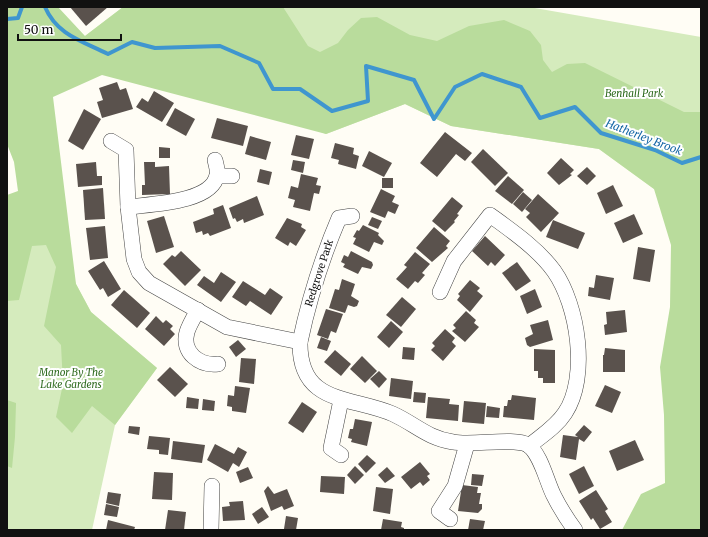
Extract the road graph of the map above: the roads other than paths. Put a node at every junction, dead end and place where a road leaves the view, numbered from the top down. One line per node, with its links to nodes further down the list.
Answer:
1 (111, 141): 3 (street)
2 (215, 160): 3 (street)
3 (128, 207): 6 (street)
4 (352, 216): 7 (street, Redgrove Park)
5 (440, 292): 11 (street)
6 (198, 310): 7 (street); 8 (street)
7 (300, 342): 9 (street, Redgrove Park)
8 (218, 364)
9 (341, 400): 10 (street, Redgrove Park); 12 (street)
10 (467, 444): 11 (street, Redgrove Park); 14 (street)
11 (529, 446): 16 (street)
12 (342, 455)
13 (212, 486): 15 (street)
14 (450, 519)
15 (211, 530)
16 (574, 530)

